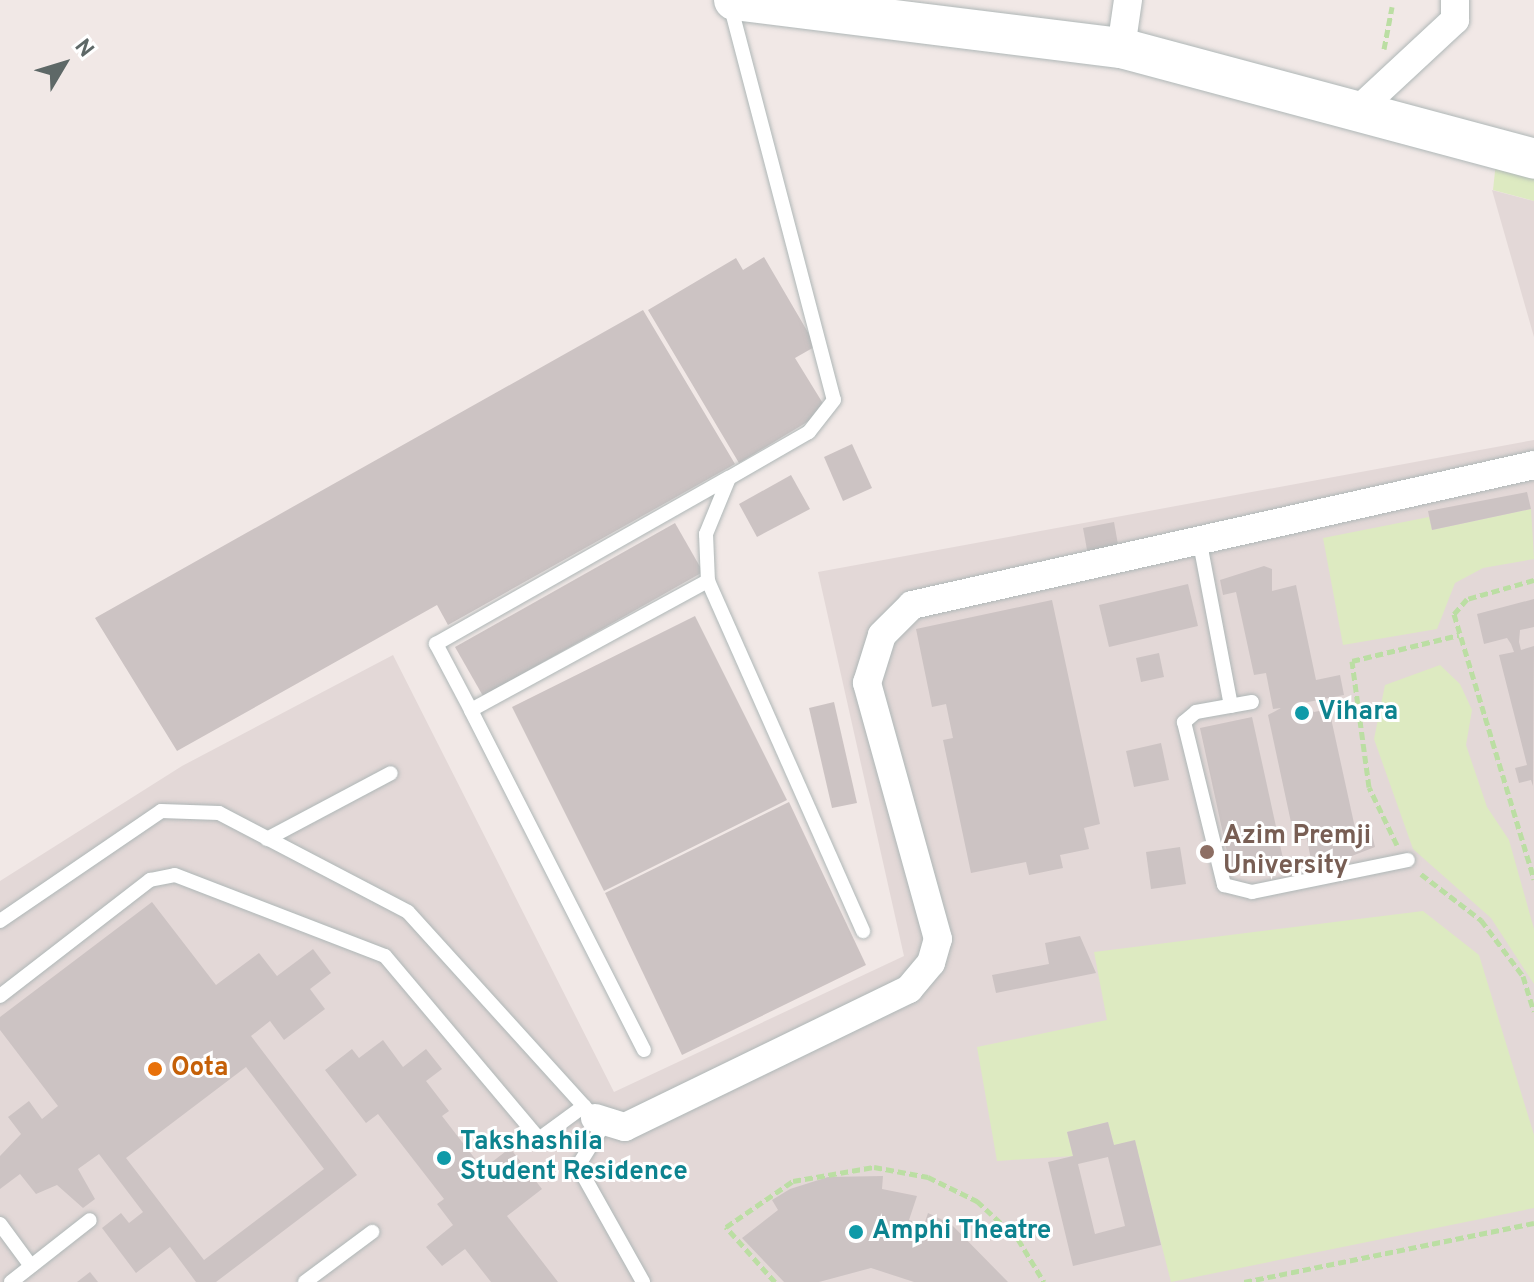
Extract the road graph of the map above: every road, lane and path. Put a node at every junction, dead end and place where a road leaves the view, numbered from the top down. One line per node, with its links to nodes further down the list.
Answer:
1 (732, 0): 4 (street); 8 (lane)
2 (1128, 0): 4 (street)
3 (1455, 0): 5 (street)
4 (1121, 48): 5 (street)
5 (1357, 111): 6 (street)
6 (1534, 159)
7 (1534, 465): 9 (street)
8 (729, 478): 11 (lane); 15 (lane)
9 (1199, 538): 14 (lane); 25 (street)
10 (1534, 580): 12 (path)
11 (708, 581): 15 (lane); 21 (lane)
12 (1459, 635): 18 (path); 19 (path)
13 (1252, 702): 14 (lane)
14 (1231, 706): 18 (lane)
15 (471, 710): 24 (lane)
16 (391, 773): 17 (lane)
17 (267, 839): 20 (lane); 25 (lane)
18 (1408, 860): 23 (path)
19 (1534, 879)
20 (0, 921)
21 (863, 931)
22 (0, 996): 25 (lane)
23 (1534, 1011)
24 (644, 1050)
25 (595, 1115): 33 (lane)
26 (90, 1220): 30 (lane)
27 (1534, 1223): 36 (path)
28 (0, 1224): 30 (lane)
29 (372, 1232): 32 (lane)
30 (31, 1266): 31 (lane)
31 (11, 1282)
32 (305, 1282)
33 (643, 1282)
34 (775, 1282): 35 (path)
35 (1044, 1282)
36 (1244, 1282)

